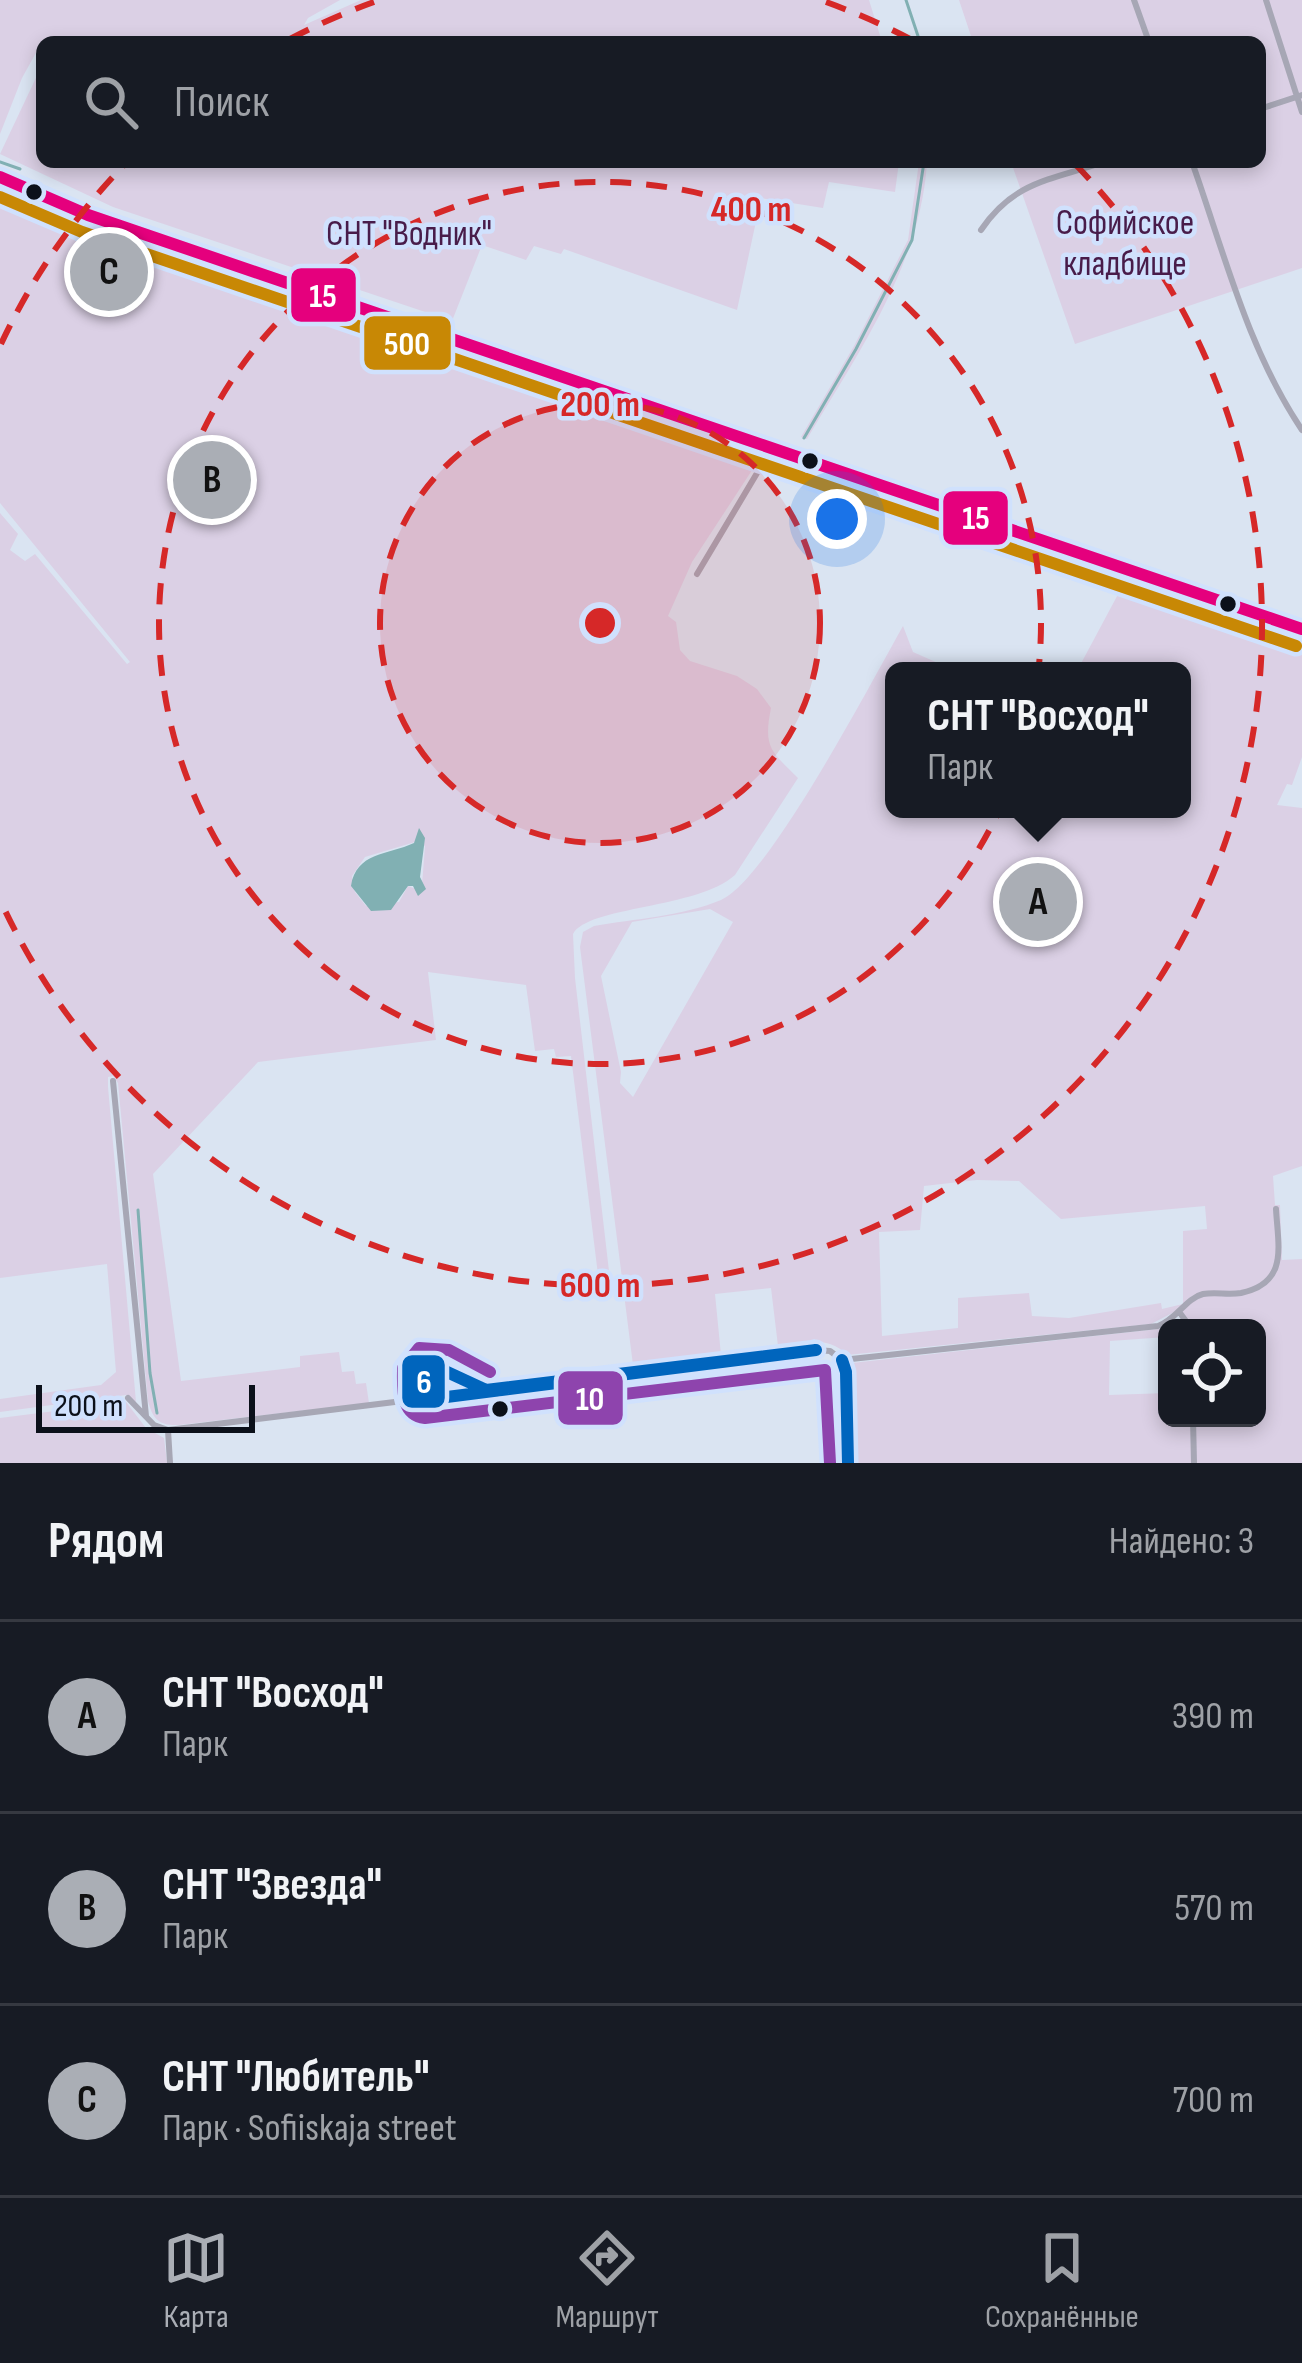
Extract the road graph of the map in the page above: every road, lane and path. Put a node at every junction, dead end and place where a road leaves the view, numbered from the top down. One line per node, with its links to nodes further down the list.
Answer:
1 (1134, 0): 3 (street)
2 (1266, 0): 4 (street)
3 (1147, 36)
4 (1299, 95): 5 (street); 6 (street)
5 (1266, 107)
6 (1302, 112)
7 (1086, 168): 10 (street)
8 (1194, 168): 11 (street)
9 (0, 177): 12 (main road)
10 (982, 230)
11 (1302, 430)
12 (772, 448): 13 (street); 14 (main road)
13 (697, 574)
14 (1302, 629)
15 (113, 1081): 23 (street)
16 (1276, 1209): 17 (street)
17 (1180, 1313): 18 (street); 19 (street)
18 (1184, 1319)
19 (842, 1360): 20 (street); 27 (street)
20 (486, 1390): 22 (street); 22 (street)
21 (128, 1398): 23 (street)
22 (423, 1400): 25 (street)
23 (146, 1415): 25 (street)
24 (1193, 1427): 28 (street)
25 (168, 1430): 26 (street)
26 (170, 1463)
27 (848, 1463)
28 (1194, 1463)

